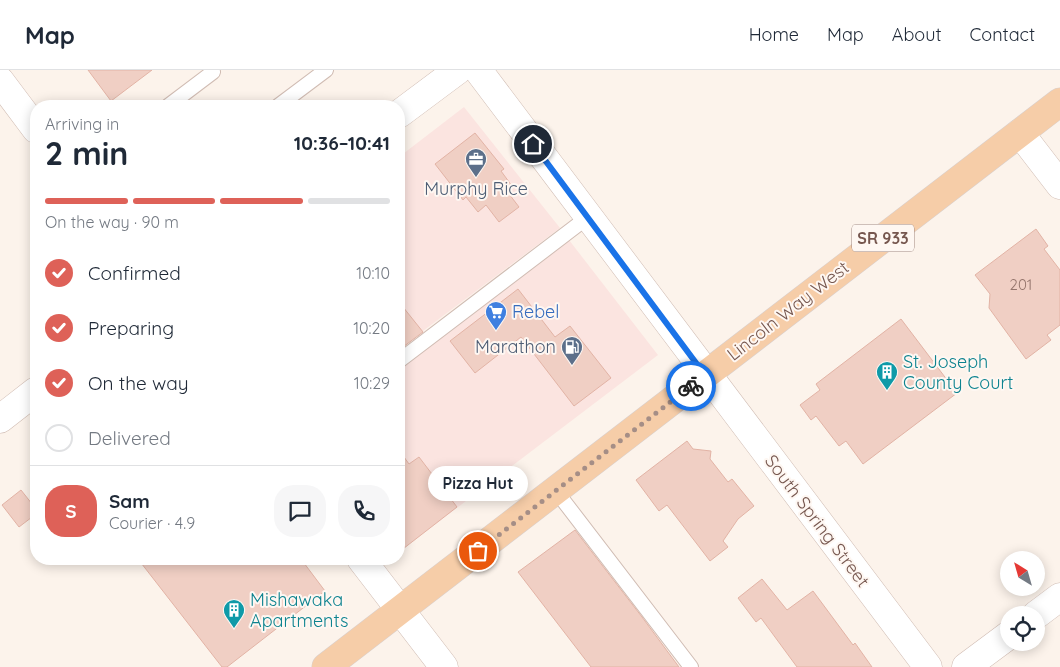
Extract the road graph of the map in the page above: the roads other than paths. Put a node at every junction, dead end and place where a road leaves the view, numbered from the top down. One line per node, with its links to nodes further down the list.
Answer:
1 (326, 70): 7 (lane)
2 (458, 70): 9 (street)
3 (478, 70): 13 (street, South Spring Street)
4 (213, 71): 6 (lane)
5 (0, 81): 10 (street)
6 (176, 100)
7 (286, 100)
8 (1060, 102): 11 (main road, Lincoln Way West / SR 933)
9 (405, 110)
10 (30, 121)
11 (1020, 134): 12 (street); 15 (main road, Lincoln Way West / SR 933)
12 (1060, 186)
13 (588, 217): 14 (lane); 15 (street, South Spring Street)
14 (405, 356)
15 (705, 375): 18 (main road, Lincoln Way West / SR 933); 27 (street, South Spring Street)
16 (30, 396): 17 (street)
17 (0, 419)
18 (556, 491): 22 (main road, Lincoln Way West / SR 933); 26 (lane)
19 (366, 565): 22 (street)
20 (1060, 597): 21 (street)
21 (1045, 608)
22 (400, 611): 24 (main road, Lincoln Way West / SR 933); 25 (street)
23 (1000, 642): 28 (street)
24 (326, 667)
25 (444, 667)
26 (691, 667)
27 (928, 667)
28 (966, 667)

